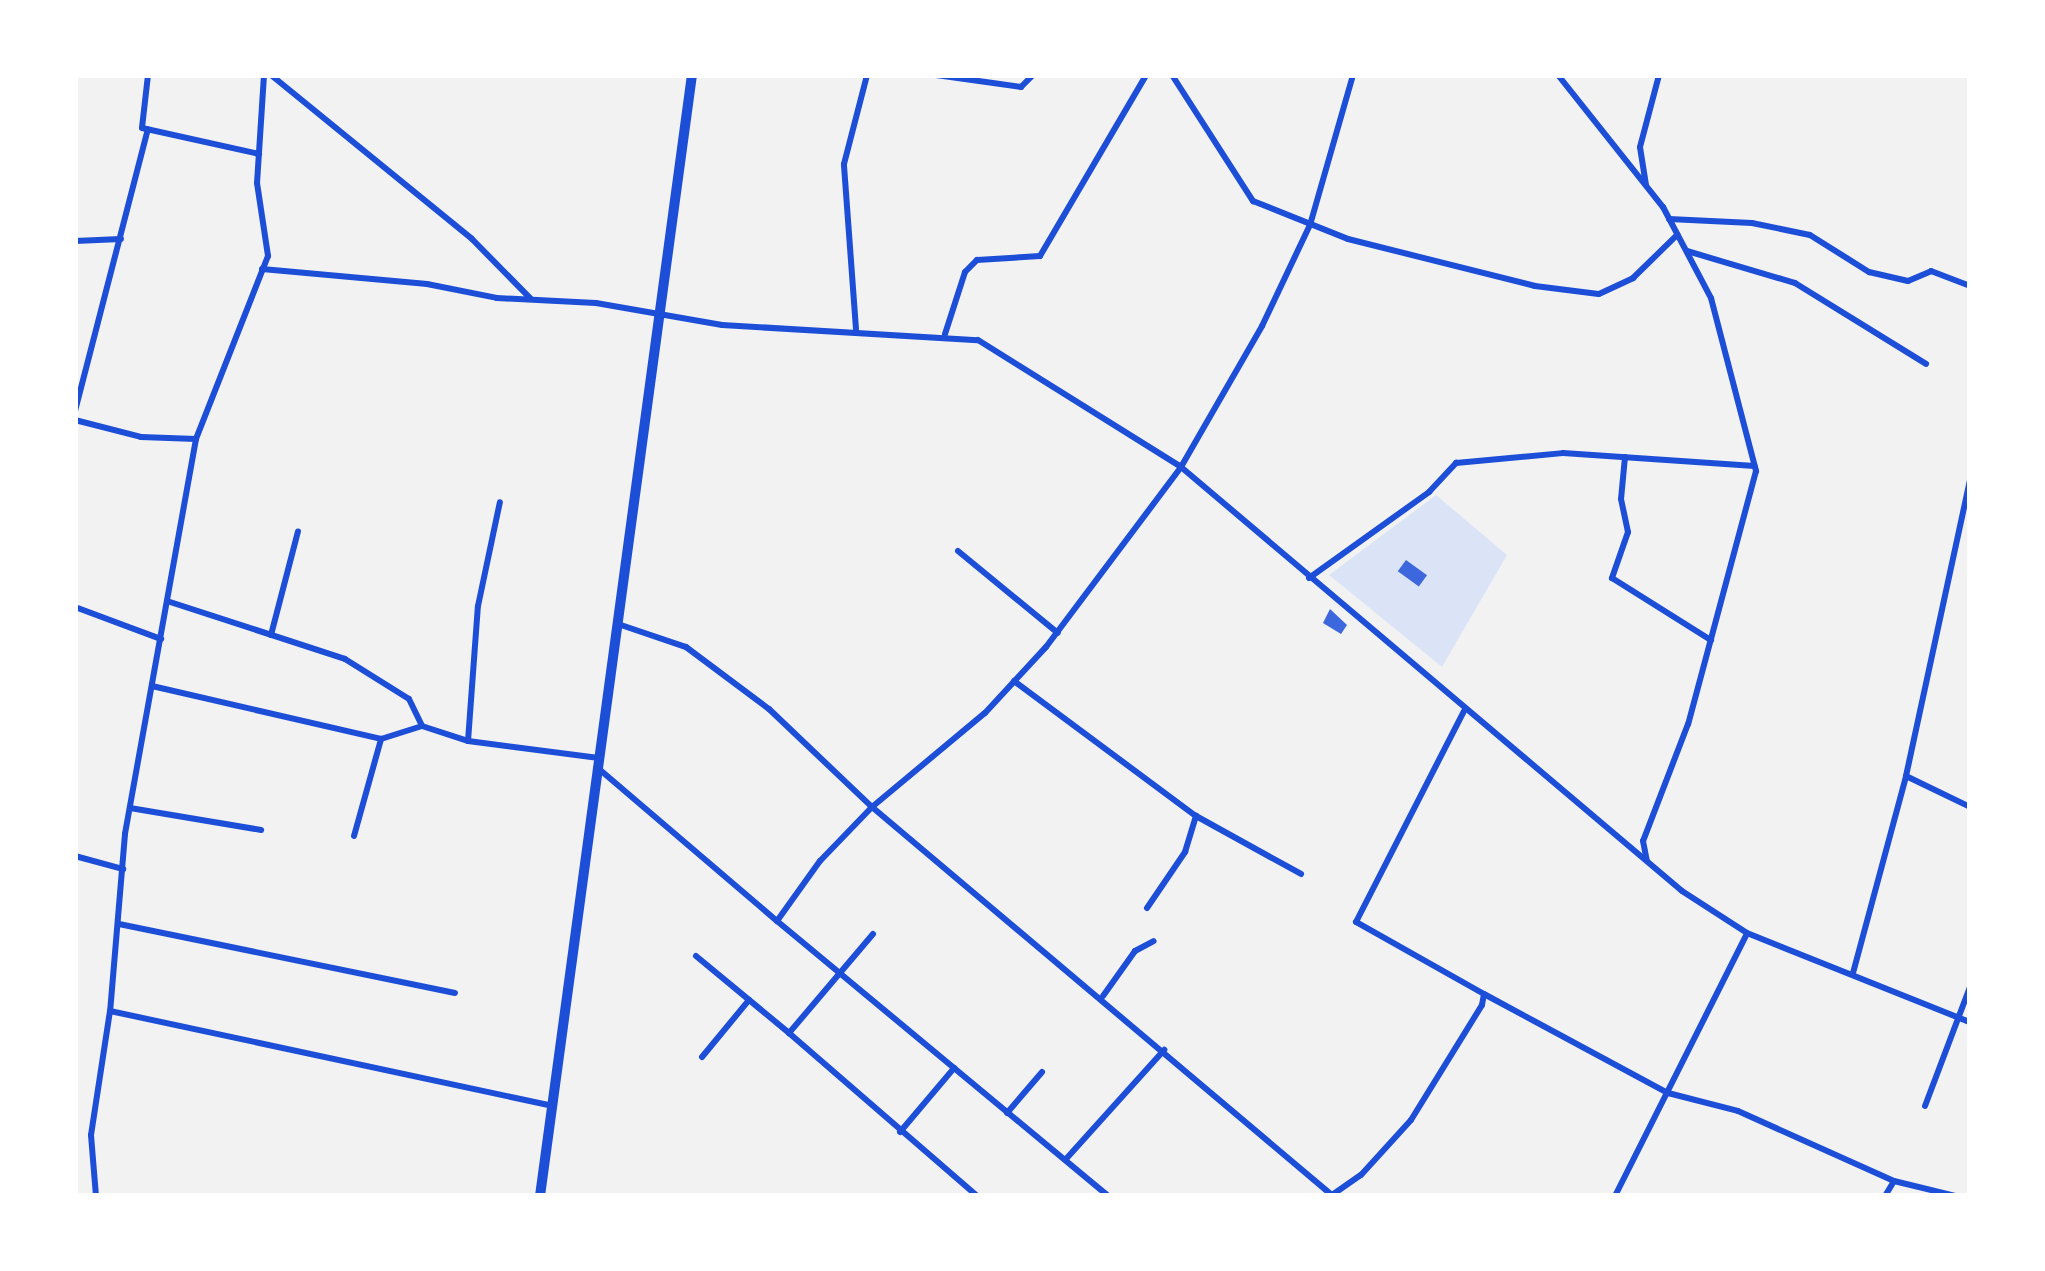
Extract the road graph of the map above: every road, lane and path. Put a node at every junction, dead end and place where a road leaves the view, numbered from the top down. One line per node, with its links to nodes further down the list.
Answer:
1 (148, 75): 12 (street)
2 (268, 75): 13 (street); 23 (street)
3 (692, 75): 24 (main road)
4 (867, 75): 25 (street)
5 (936, 75): 6 (street)
6 (1032, 75)
7 (1146, 75): 26 (street)
8 (1172, 75): 16 (street)
9 (1353, 75): 16 (street)
10 (1558, 75): 14 (street)
11 (1659, 75): 14 (street)
12 (148, 129): 13 (street); 18 (street)
13 (259, 154): 21 (street)
14 (1646, 186): 15 (street)
15 (1669, 220): 17 (street); 22 (street)
16 (1310, 225): 17 (street); 33 (street)
17 (1678, 235): 20 (street)
18 (121, 239): 19 (street); 28 (street)
19 (75, 241)
20 (1686, 251): 27 (street); 32 (street)
21 (262, 270): 23 (street); 30 (street)
22 (1970, 286)
23 (531, 299): 24 (street)
24 (658, 316): 25 (street); 41 (main road)
25 (856, 329): 26 (street)
26 (945, 334): 33 (street)
27 (1926, 364)
28 (75, 410)
29 (75, 420): 30 (street)
30 (196, 439): 39 (street)
31 (1626, 457): 32 (street); 38 (street); 45 (street)
32 (1755, 466): 45 (street)
33 (1181, 468): 38 (street); 42 (street)
34 (1970, 481): 53 (street)
35 (500, 502): 51 (street)
36 (298, 531): 43 (street)
37 (958, 550): 42 (street)
38 (1309, 578): 48 (street)
39 (168, 600): 43 (street); 44 (street)
40 (75, 607): 44 (street)
41 (618, 624): 52 (main road); 54 (street)
42 (1058, 633): 46 (street)
43 (271, 634): 49 (street)
44 (161, 639): 47 (street)
45 (1710, 640): 61 (street)
46 (1014, 682): 54 (street); 57 (street)
47 (152, 686): 50 (street); 55 (street)
48 (1464, 711): 61 (street); 75 (street)
49 (422, 726): 50 (street); 51 (street)
50 (381, 739): 59 (street)
51 (468, 741): 52 (street)
52 (598, 763): 65 (street); 88 (main road)
53 (1906, 776): 56 (street); 71 (street)
54 (872, 807): 65 (street); 76 (street)
55 (130, 808): 58 (street); 62 (street)
56 (1970, 808)
57 (1196, 816): 63 (street); 64 (street)
58 (261, 830)
59 (354, 836)
60 (75, 856): 62 (street)
61 (1647, 862): 67 (street)
62 (123, 869): 66 (street)
63 (1301, 874)
64 (1147, 908)
65 (778, 921): 72 (street)
66 (119, 924): 74 (street); 78 (street)
67 (1747, 933): 71 (street); 86 (street)
68 (873, 934): 72 (street)
69 (1154, 940): 76 (street)
70 (696, 956): 77 (street)
71 (1853, 973): 79 (street)
72 (839, 974): 81 (street); 84 (street)
73 (1970, 987): 79 (street)
74 (455, 993)
75 (1484, 994): 86 (street); 97 (street)
76 (1103, 996): 82 (street)
77 (749, 1000): 81 (street); 83 (street)
78 (110, 1011): 88 (street); 93 (street)
79 (1959, 1018): 80 (street); 87 (street)
80 (1970, 1022)
81 (788, 1033): 90 (street)
82 (1164, 1050): 91 (street); 97 (street)
83 (702, 1057)
84 (954, 1068): 89 (street); 90 (street)
85 (1042, 1072): 89 (street)
86 (1668, 1093): 92 (street); 98 (street)
87 (1925, 1106)
88 (554, 1107): 94 (main road)
89 (1008, 1113): 91 (street)
90 (900, 1132): 95 (street)
91 (1066, 1160): 96 (street)
92 (1894, 1181): 99 (street); 100 (street)
93 (96, 1196)
94 (540, 1196)
95 (977, 1196)
96 (1108, 1196)
97 (1333, 1196)
98 (1615, 1196)
99 (1884, 1196)
100 (1956, 1196)

